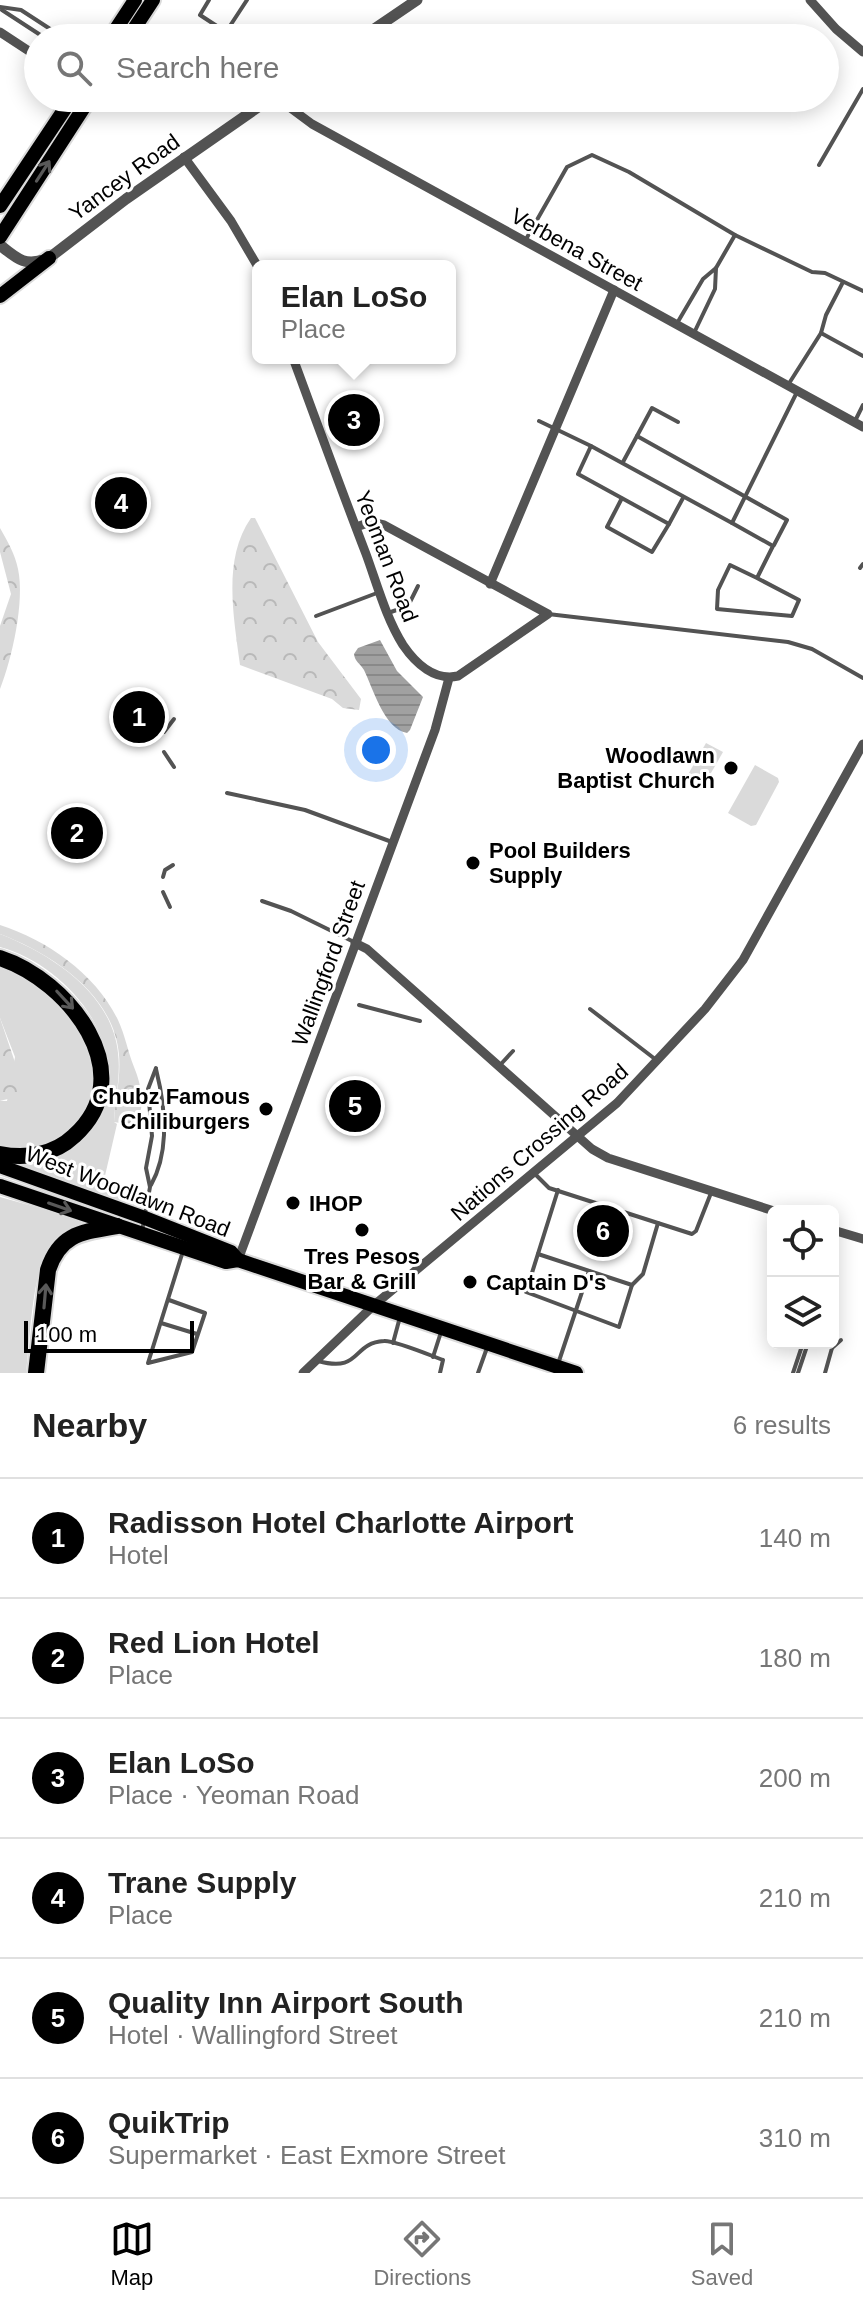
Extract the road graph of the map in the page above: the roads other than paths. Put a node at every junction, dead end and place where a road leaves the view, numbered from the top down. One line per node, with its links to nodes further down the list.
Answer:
1 (135, 0): 10 (main road)
2 (153, 0): 11 (main road)
3 (209, 0): 12 (lane)
4 (247, 0): 13 (lane)
5 (417, 0): 14 (street)
6 (810, 0): 15 (street)
7 (0, 8): 8 (lane); 9 (lane)
8 (24, 24)
9 (42, 24)
10 (119, 24)
11 (137, 24)
12 (214, 24)
13 (231, 24)
14 (382, 24)
15 (832, 24)
16 (0, 32): 18 (street)
17 (839, 32): 19 (street)
18 (24, 48)
19 (863, 52)
20 (863, 89): 26 (lane)
21 (63, 112): 27 (main road)
22 (81, 112): 29 (main road, one-way to 22)
23 (253, 112): 25 (street, Yancey Road)
24 (294, 112): 30 (street, Verbena Street)
25 (184, 157): 32 (street, Yancey Road); 33 (street)
26 (819, 165)
27 (0, 206)
28 (735, 235): 30 (lane); 34 (lane); 35 (lane)
29 (0, 237)
30 (525, 241): 36 (street, Verbena Street)
31 (0, 245): 32 (street)
32 (49, 258): 38 (main road)
33 (254, 260)
34 (716, 268): 39 (lane); 41 (lane)
35 (843, 282): 37 (lane); 40 (lane)
36 (614, 290): 39 (street, Verbena Street); 49 (street)
37 (863, 291)
38 (0, 296)
39 (675, 325): 41 (street, Verbena Street)
40 (821, 333): 42 (lane); 44 (lane)
41 (693, 335): 44 (street, Verbena Street)
42 (863, 356)
43 (295, 364): 58 (street, Yeoman Road)
44 (792, 389): 48 (street, Verbena Street); 53 (lane)
45 (863, 405): 48 (lane)
46 (539, 421): 49 (lane)
47 (678, 422): 50 (lane)
48 (858, 425)
49 (556, 429): 51 (lane); 61 (street)
50 (637, 436): 52 (lane); 53 (lane)
51 (591, 446): 52 (lane); 55 (lane)
52 (622, 463): 54 (lane)
53 (745, 495): 56 (lane); 59 (lane)
54 (684, 497): 56 (lane); 57 (lane)
55 (622, 498): 57 (lane); 57 (lane)
56 (732, 523): 59 (lane)
57 (669, 524)
58 (356, 527): 61 (street); 63 (street, Yeoman Road)
59 (773, 546): 60 (lane)
60 (757, 578): 60 (lane)
61 (490, 584): 65 (street)
62 (418, 586): 64 (lane)
63 (380, 592): 64 (street, Yeoman Road); 66 (lane)
64 (388, 613): 67 (street, Yeoman Road)
65 (548, 614): 67 (street); 68 (lane)
66 (316, 616)
67 (449, 678): 75 (street, Wallingford Street)
68 (863, 678)
69 (174, 719): 70 (lane)
70 (164, 732)
71 (863, 744): 87 (street, Nations Crossing Road)
72 (164, 752): 73 (lane)
73 (174, 767)
74 (227, 793): 75 (lane)
75 (392, 842): 81 (street, Wallingford Street)
76 (173, 865): 77 (lane)
77 (163, 877)
78 (163, 892): 80 (lane)
79 (262, 901): 81 (lane)
80 (170, 907)
81 (355, 943): 88 (street); 106 (street, Wallingford Street)
82 (0, 958): 90 (highway, one-way to 90)
83 (359, 1005): 85 (lane)
84 (590, 1009): 87 (lane)
85 (420, 1021)
86 (513, 1051): 88 (lane)
87 (657, 1061): 89 (street, Nations Crossing Road)
88 (499, 1066): 89 (street)
89 (576, 1137): 92 (street, Nations Crossing Road); 96 (street)
90 (0, 1154)
91 (0, 1166): 98 (main road, West Woodlawn Road)
92 (534, 1173): 95 (lane); 110 (street, Nations Crossing Road)
93 (0, 1186): 100 (main road, West Woodlawn Road, one-way to 100)
94 (150, 1187): 94 (lane); 98 (lane)
95 (558, 1190): 99 (lane); 105 (lane)
96 (712, 1191): 97 (street); 99 (lane)
97 (767, 1209)
98 (145, 1218): 102 (lane); 106 (main road, West Woodlawn Road)
99 (658, 1223): 108 (lane)
100 (117, 1226): 102 (main road, West Woodlawn Road); 127 (highway, one-way to 100)
101 (839, 1232): 103 (street)
102 (141, 1234): 104 (main road, West Woodlawn Road)
103 (863, 1239)
104 (183, 1248): 106 (main road, West Woodlawn Road); 109 (lane)
105 (538, 1254): 107 (lane); 111 (lane)
106 (238, 1260): 110 (main road, West Woodlawn Road)
107 (589, 1271): 108 (lane); 111 (lane)
108 (632, 1285): 114 (lane)
109 (169, 1300): 115 (lane); 117 (lane)
110 (373, 1306): 113 (main road, West Woodlawn Road); 123 (street, Nations Crossing Road)
111 (575, 1311): 114 (lane); 126 (lane)
112 (600, 1313): 114 (lane)
113 (400, 1315): 116 (main road, West Woodlawn Road); 118 (lane)
114 (598, 1319)
115 (161, 1323): 117 (lane); 117 (lane)
116 (442, 1330): 119 (main road, West Woodlawn Road); 122 (lane)
117 (198, 1335)
118 (393, 1343): 122 (lane); 125 (lane)
119 (489, 1345): 126 (main road, West Woodlawn Road); 130 (lane)
120 (803, 1349): 132 (lane)
121 (832, 1349): 133 (lane)
122 (433, 1357): 129 (lane)
123 (317, 1359): 124 (lane); 128 (street, Nations Crossing Road)
124 (332, 1370)
125 (349, 1370)
126 (556, 1370): 131 (main road, West Woodlawn Road)
127 (36, 1373)
128 (303, 1373)
129 (440, 1373)
130 (478, 1373)
131 (576, 1373)
132 (795, 1373)
133 (825, 1373)

